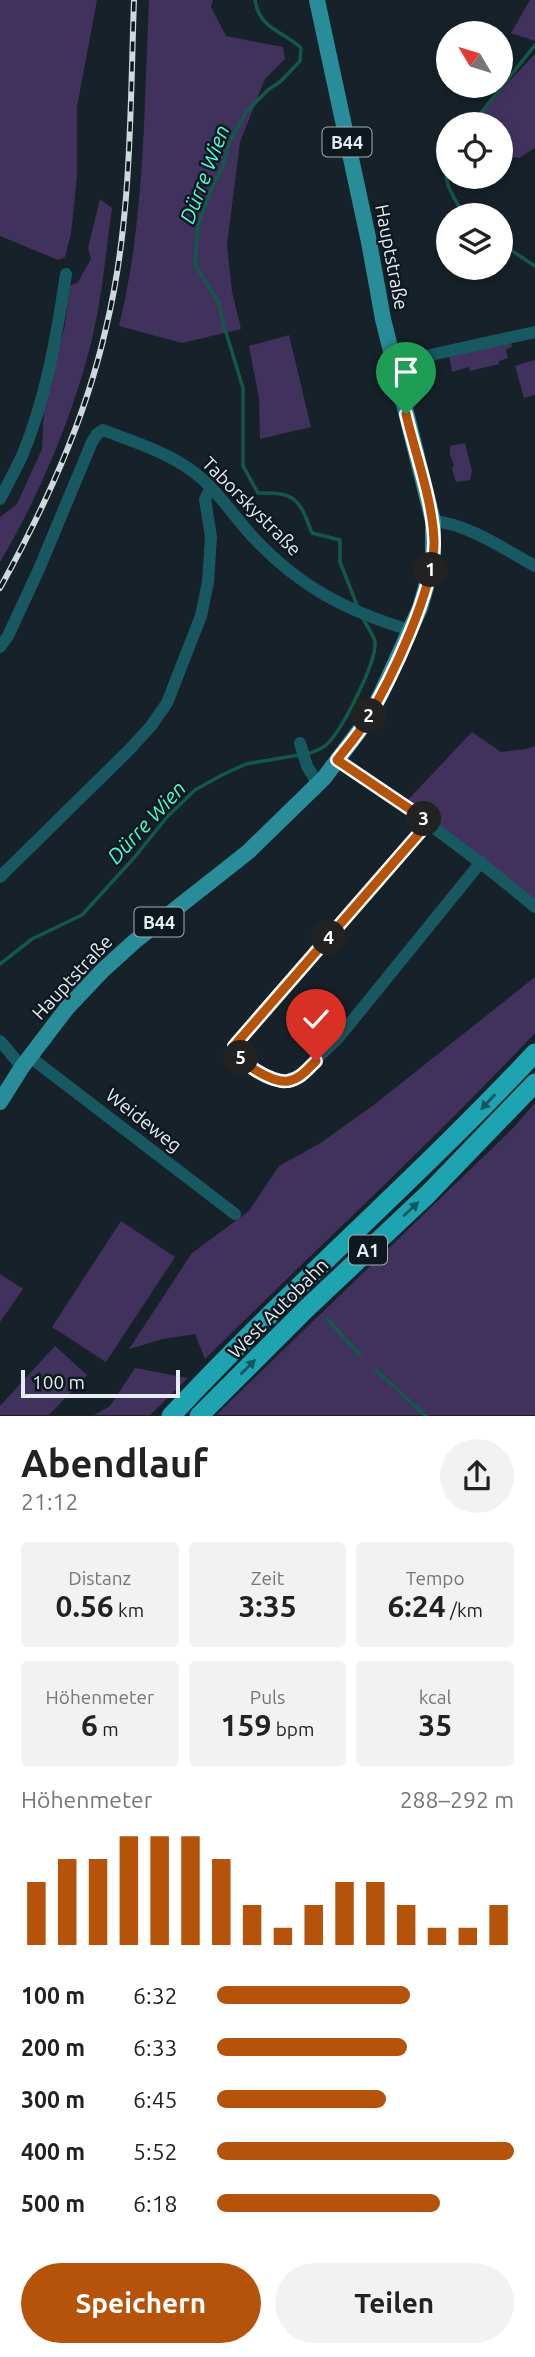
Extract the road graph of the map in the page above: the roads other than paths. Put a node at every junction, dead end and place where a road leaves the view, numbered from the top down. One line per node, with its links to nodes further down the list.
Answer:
1 (317, 0): 4 (main road, Hauptstraße / B44)
2 (66, 274): 6 (street)
3 (535, 332): 4 (street)
4 (394, 363): 7 (main road, Hauptstraße / B44)
5 (211, 488): 9 (street, Taborskystraße); 10 (street, Taborskystraße); 16 (street)
6 (0, 499)
7 (433, 521): 8 (street); 9 (main road, Hauptstraße / B44)
8 (535, 566)
9 (410, 630): 12 (main road, Hauptstraße / B44)
10 (0, 647)
11 (300, 743): 13 (street)
12 (337, 760): 13 (main road, Hauptstraße / B44); 14 (street)
13 (318, 784): 20 (main road, Hauptstraße / B44)
14 (429, 822): 15 (street); 15 (street)
15 (481, 862): 17 (street)
16 (0, 877)
17 (535, 907)
18 (0, 1041): 20 (street, Weideweg)
19 (535, 1052): 24 (highway, West Autobahn / A1, one-way to 24)
20 (26, 1062): 22 (main road, Hauptstraße / B44); 23 (street, Weideweg)
21 (535, 1083): 25 (highway, West Autobahn / A1, one-way to 21)
22 (0, 1102)
23 (235, 1214)
24 (171, 1416)
25 (199, 1416)

